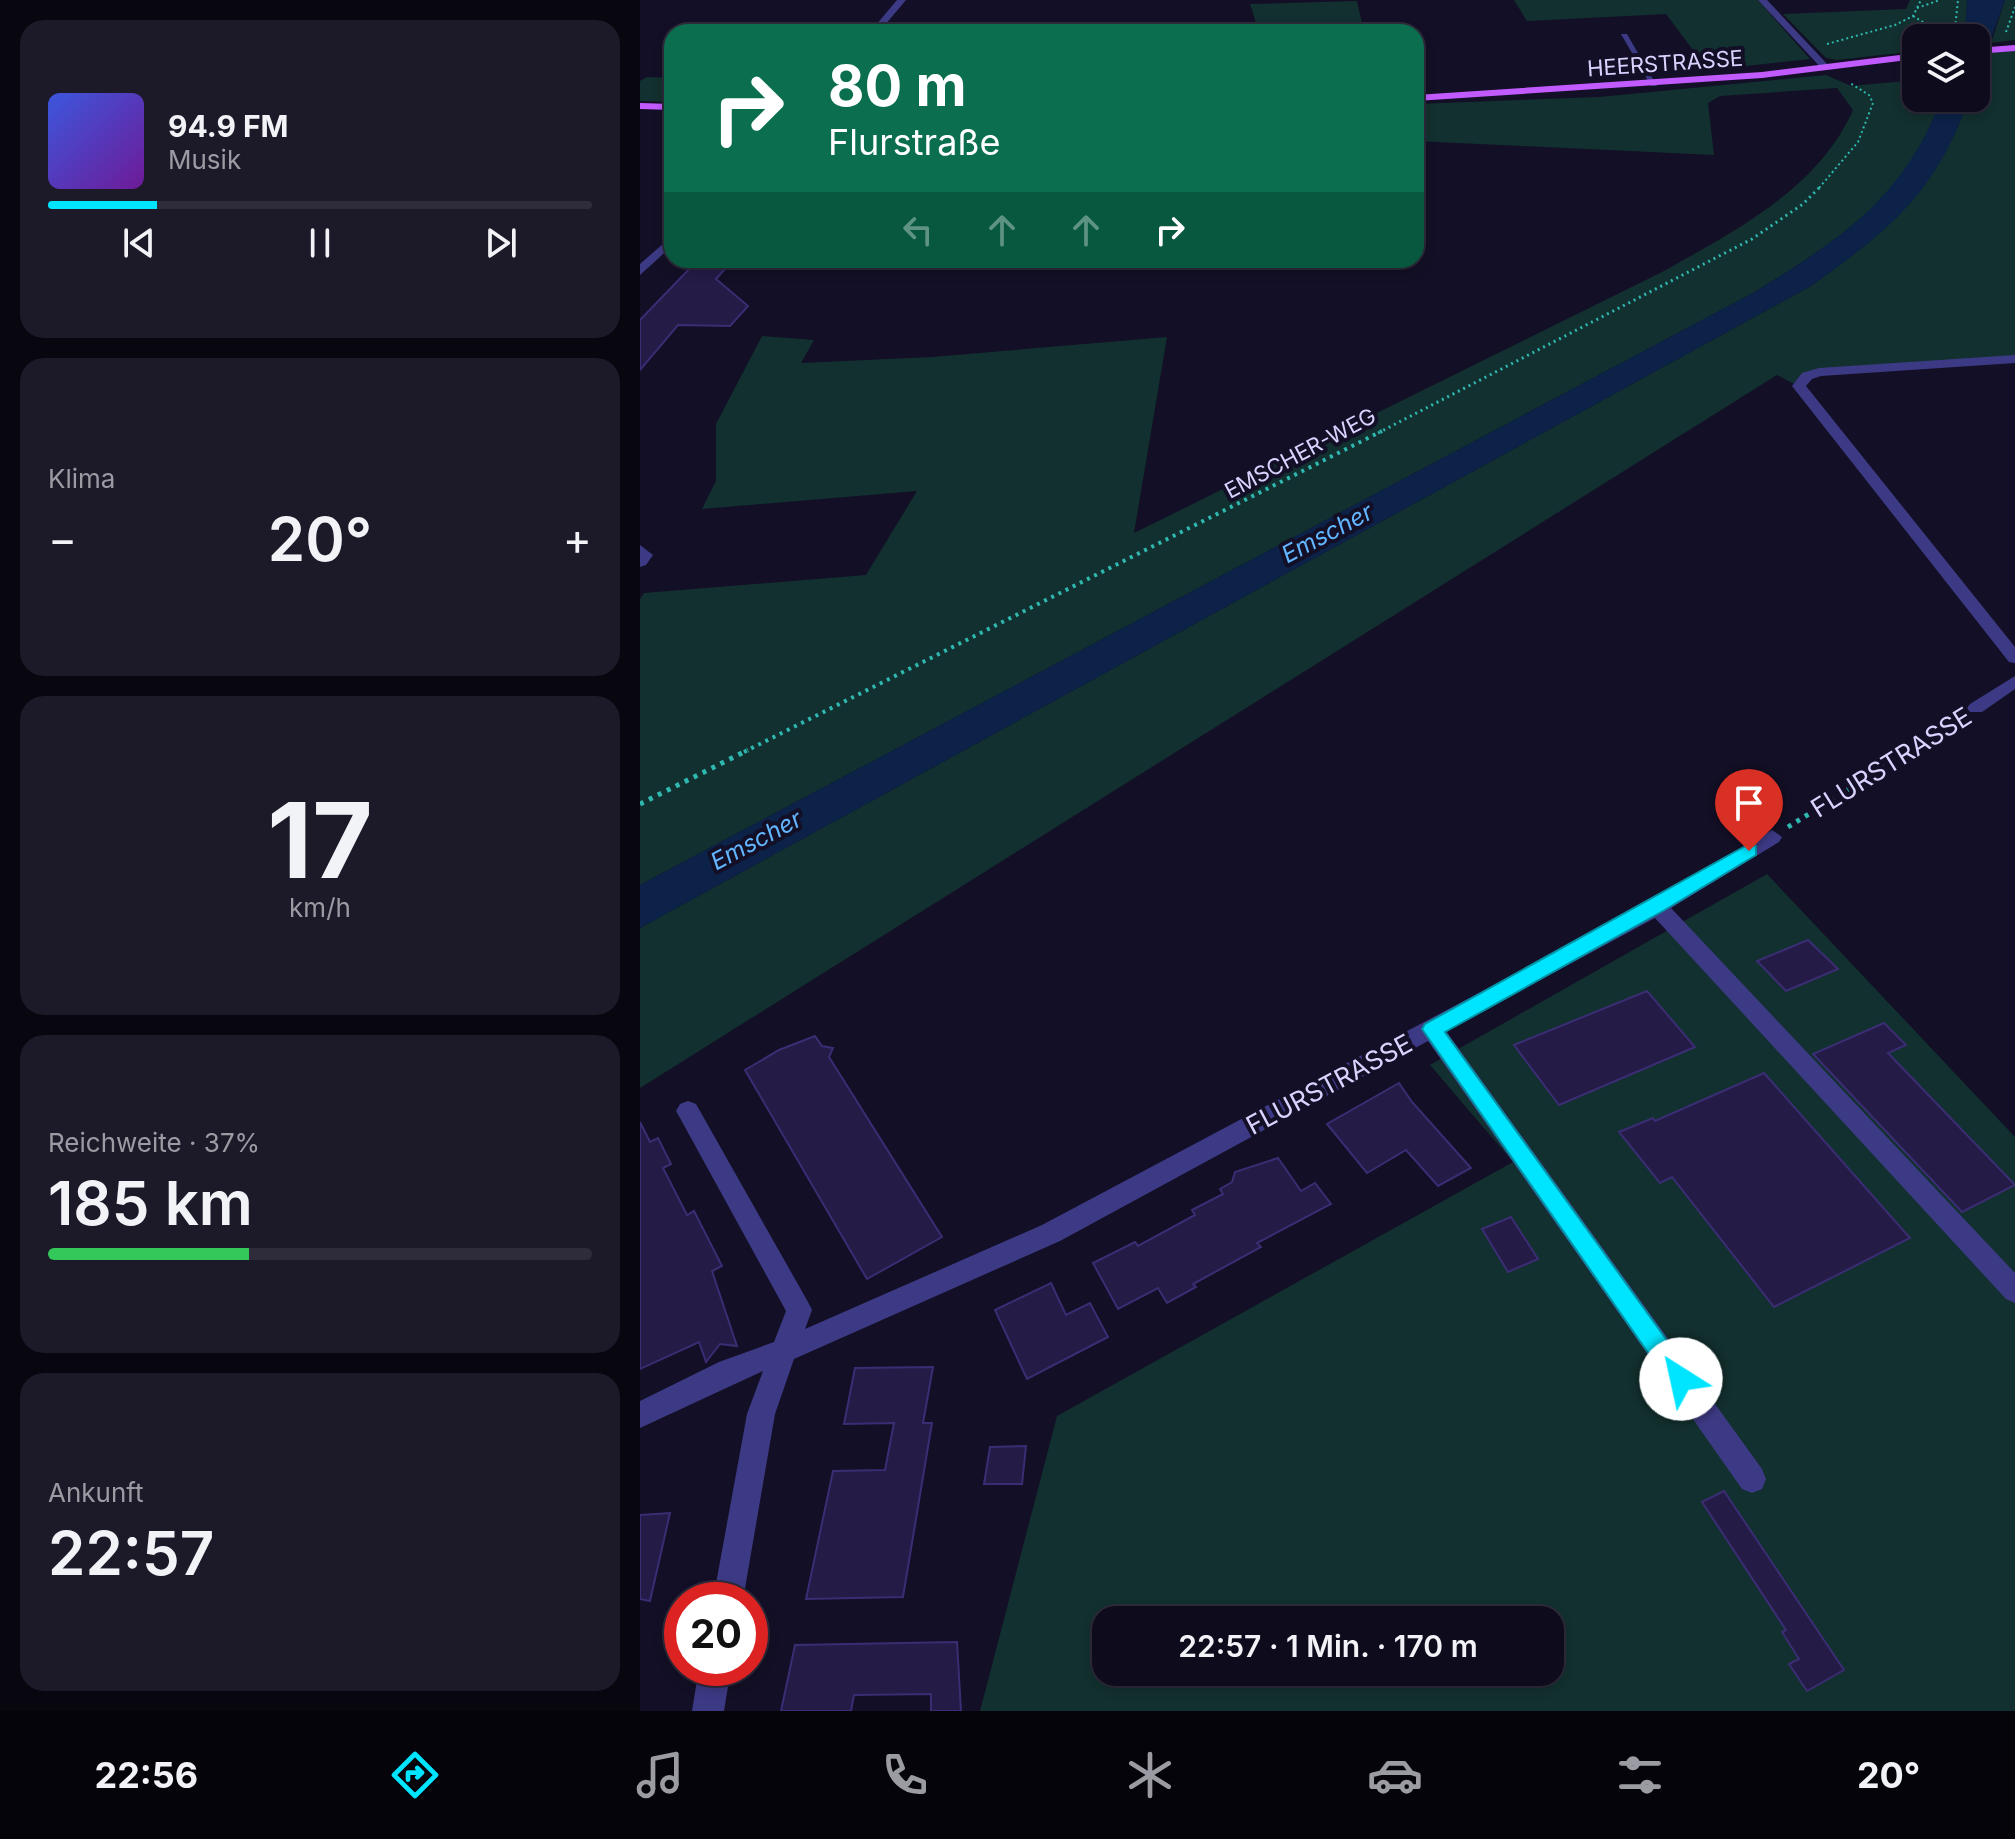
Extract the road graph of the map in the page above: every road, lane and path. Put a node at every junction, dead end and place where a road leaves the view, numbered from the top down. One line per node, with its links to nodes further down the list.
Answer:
1 (902, 0): 8 (street)
2 (1762, 0): 12 (street)
3 (1921, 0): 6 (path)
4 (1940, 0): 6 (path)
5 (1958, 0): 10 (path)
6 (1917, 8): 7 (path)
7 (1913, 16): 9 (path); 12 (path)
8 (881, 24)
9 (1927, 24)
10 (1954, 24)
11 (1624, 36): 17 (street)
12 (1806, 47): 16 (street)
13 (2015, 48): 14 (main road)
14 (1990, 50)
15 (1902, 58): 16 (main road, HEERSTRASSE)
16 (1826, 68): 17 (main road, HEERSTRASSE); 29 (path, EMSCHER-WEG)
17 (1654, 84): 18 (main road, HEERSTRASSE)
18 (1424, 98)
19 (640, 106): 20 (main road)
20 (664, 107)
21 (664, 247): 22 (street)
22 (640, 271)
23 (2015, 359): 26 (street)
24 (640, 550): 25 (street)
25 (640, 562)
26 (2015, 658)
27 (2015, 681): 28 (street, FLURSTRASSE)
28 (1976, 708): 30 (path, FLURSTRASSE)
29 (640, 804)
30 (1772, 837): 31 (street, FLURSTRASSE)
31 (1657, 907): 32 (street, FLURSTRASSE); 34 (street)
32 (1432, 1029): 35 (street, FLURSTRASSE); 37 (street)
33 (688, 1111): 35 (street)
34 (2015, 1291)
35 (786, 1350): 36 (street, FLURSTRASSE); 38 (street)
36 (640, 1415)
37 (1752, 1479)
38 (731, 1582)
39 (712, 1686): 40 (street)
40 (708, 1711)

